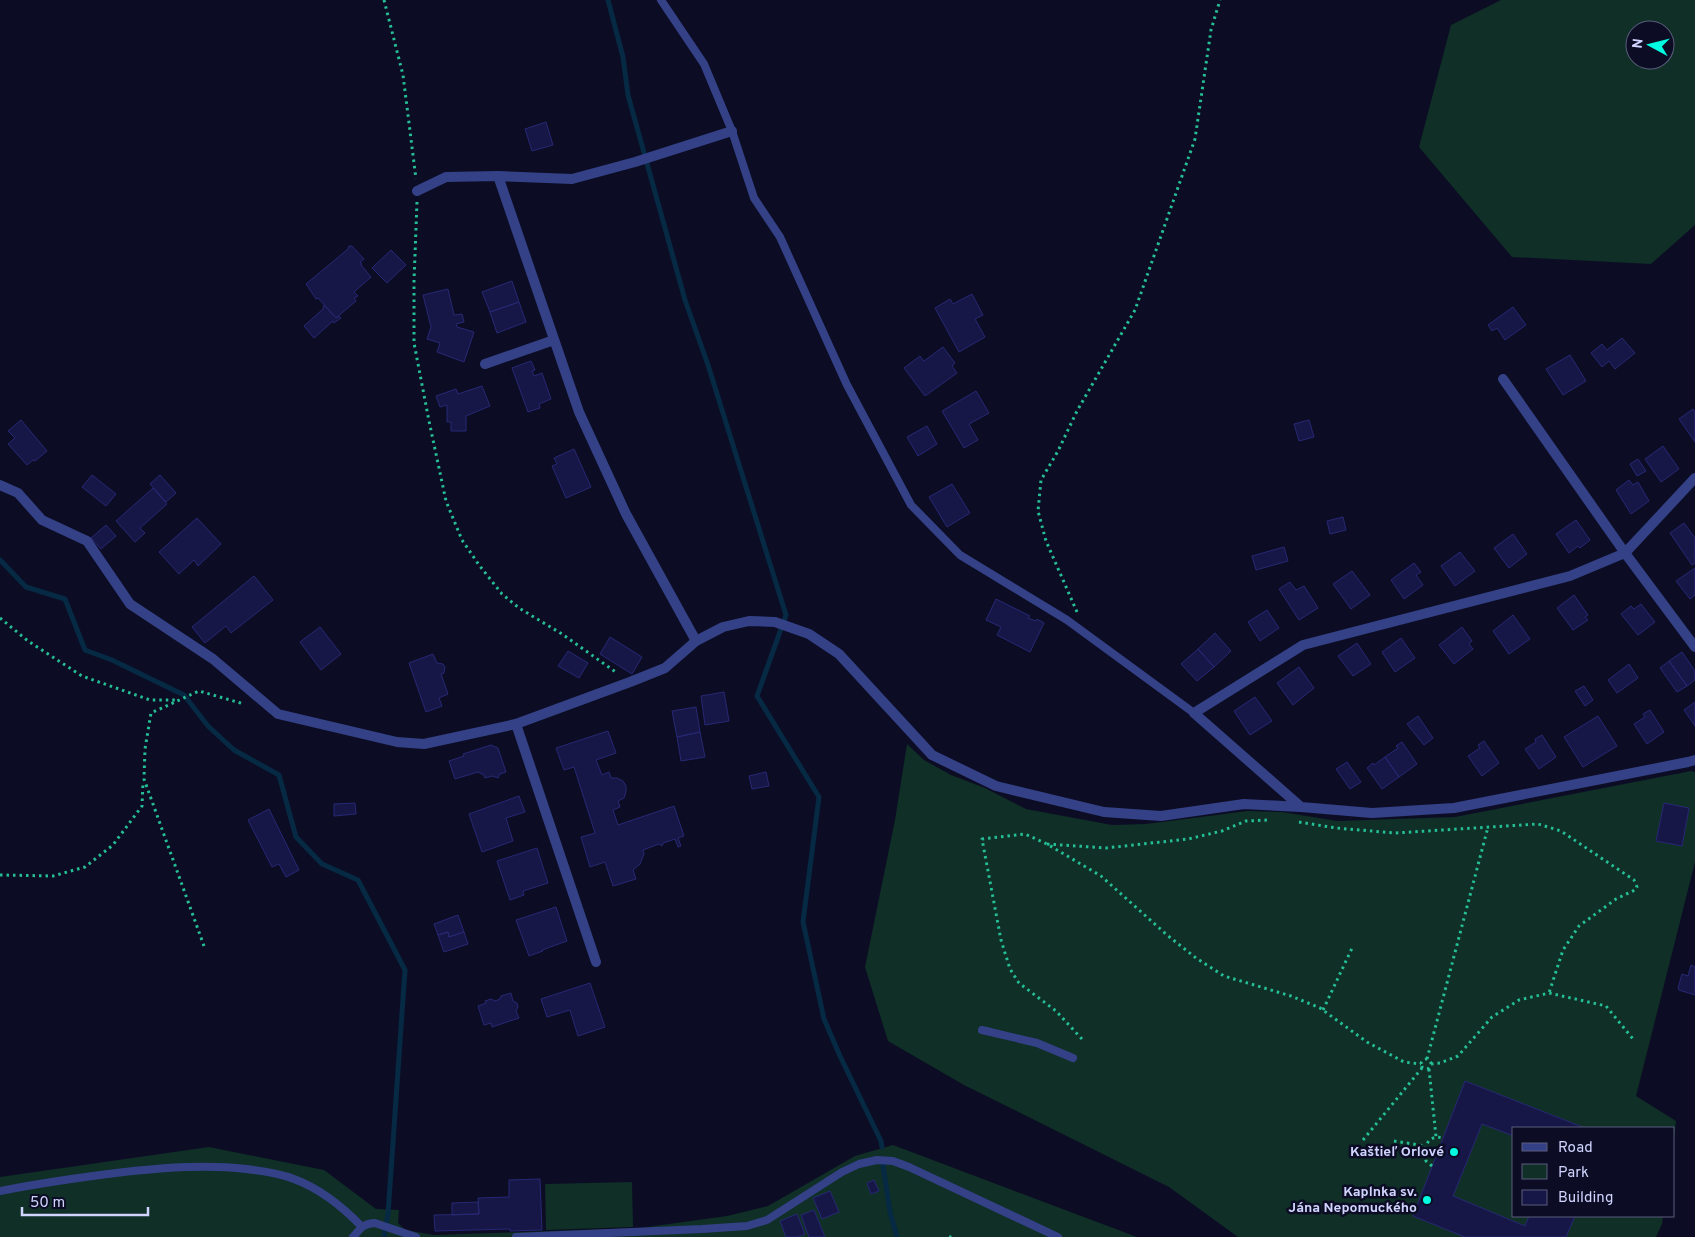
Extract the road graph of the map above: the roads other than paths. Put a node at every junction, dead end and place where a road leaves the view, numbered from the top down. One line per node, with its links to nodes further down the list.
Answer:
1 (661, 0): 2 (lane)
2 (732, 131): 3 (street); 13 (lane)
3 (498, 176): 4 (street); 5 (street)
4 (418, 191)
5 (554, 340): 6 (street); 11 (street)
6 (485, 364)
7 (1503, 378): 10 (street)
8 (1695, 478): 10 (street)
9 (0, 485): 14 (street)
10 (1625, 552): 12 (street); 13 (street)
11 (696, 641): 14 (street); 16 (street)
12 (1695, 647)
13 (1194, 713): 16 (street)
14 (516, 724): 17 (street)
15 (1695, 760): 16 (street)
16 (1301, 807)
17 (596, 962)
18 (982, 1030): 19 (lane)
19 (1073, 1058)
20 (0, 1191): 21 (lane)
21 (362, 1227): 22 (lane); 23 (lane)
22 (353, 1237)
23 (416, 1237)
24 (516, 1237): 25 (lane)
25 (1058, 1237)

